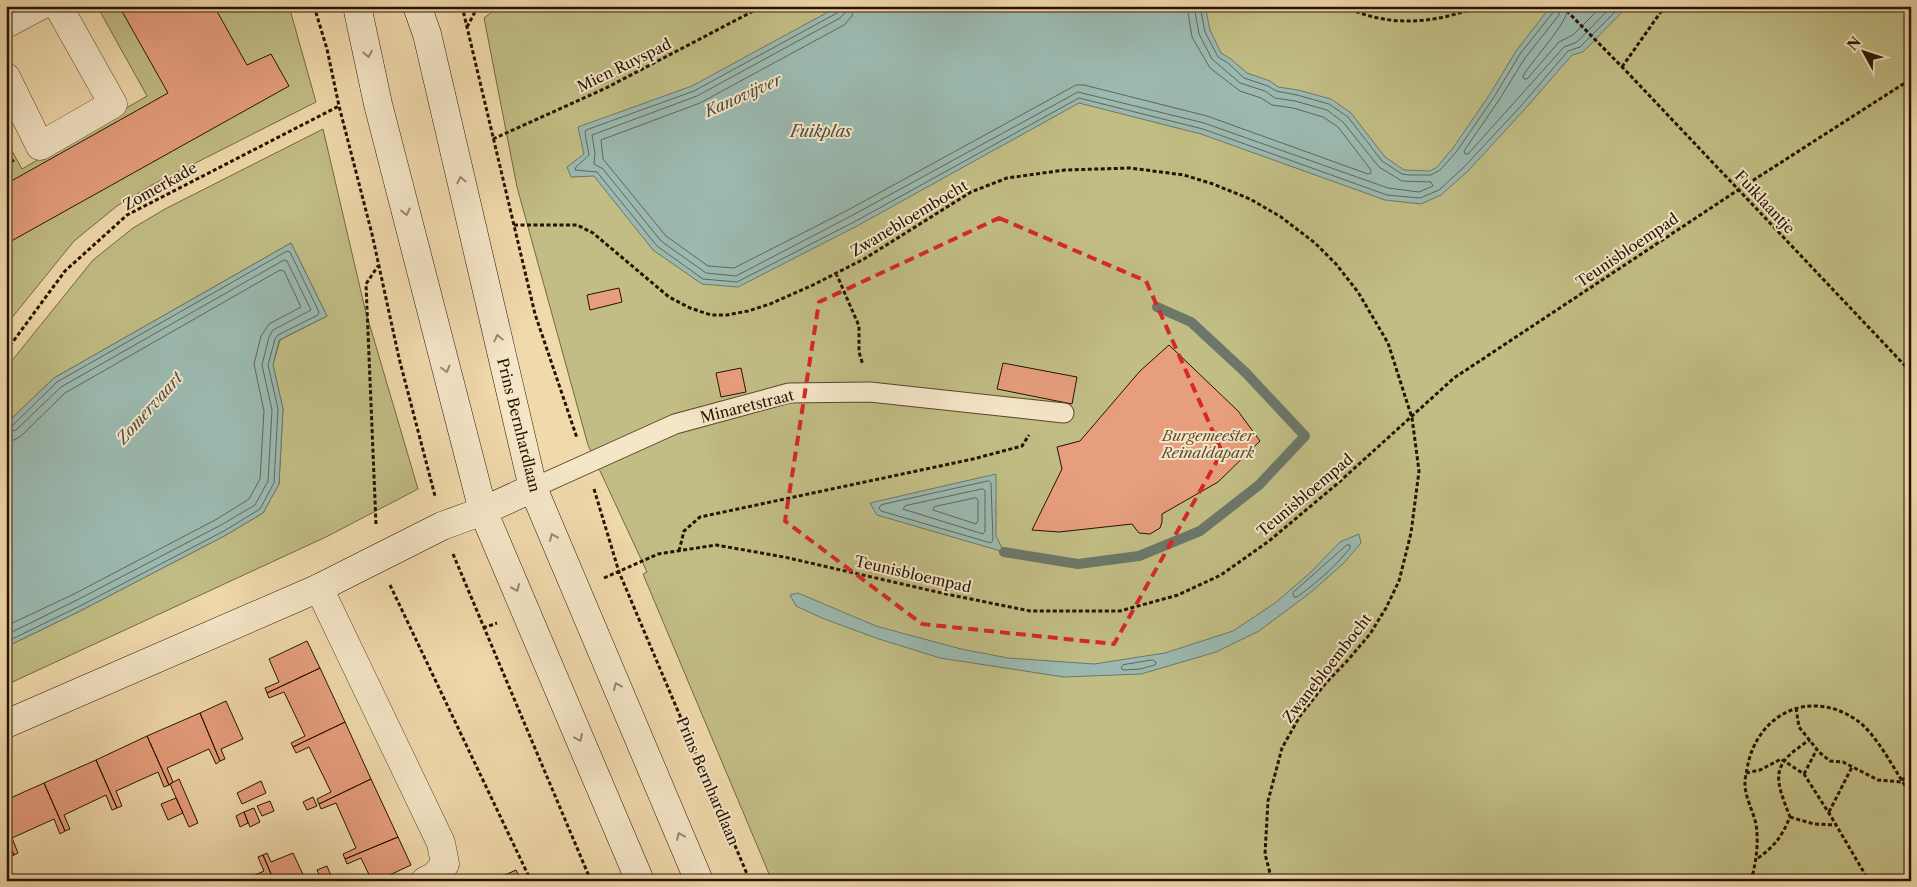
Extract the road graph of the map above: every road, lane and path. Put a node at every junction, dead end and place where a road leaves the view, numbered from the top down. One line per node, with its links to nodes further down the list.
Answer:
1 (40, 6): 13 (main road)
2 (58, 6): 16 (main road)
3 (314, 6): 18 (path)
4 (357, 6): 32 (main road, one-way to 32)
5 (417, 6): 31 (main road, Prins Bernhardlaan, one-way to 5)
6 (462, 6): 14 (path)
7 (478, 6): 14 (path)
8 (763, 6): 19 (path, Mien Ruyspad)
9 (1344, 6): 10 (path)
10 (1479, 6)
11 (1562, 6): 15 (path, Fuiklaantje)
12 (1665, 6): 15 (path)
13 (6, 24)
14 (467, 27): 19 (path)
15 (1622, 67): 20 (path, Fuiklaantje)
16 (6, 76)
17 (1911, 79): 20 (path, Teunisbloempad)
18 (339, 106): 22 (path); 24 (path, Zomerkade)
19 (493, 139): 21 (path)
20 (1738, 190): 25 (path, Fuiklaantje); 29 (path, Teunisbloempad)
21 (514, 224): 23 (path, Zwanebloembocht); 30 (path)
22 (378, 266): 33 (path); 35 (path)
23 (836, 273): 26 (path); 29 (path, Zwanebloembocht)
24 (6, 352)
25 (1911, 372)
26 (870, 392): 27 (lane, Minaretstraat); 30 (lane, Minaretstraat)
27 (1044, 410): 28 (lane, Minaretstraat); 34 (path)
28 (1064, 413)
29 (1412, 418): 34 (path, Teunisbloempad); 59 (path, Zwanebloembocht)
30 (587, 465): 31 (lane, Minaretstraat); 36 (path, Prins Bernhardlaan)
31 (533, 488): 32 (main road); 57 (main road, Prins Bernhardlaan, one-way to 31)
32 (483, 511): 33 (main road); 56 (main road, one-way to 56)
33 (442, 526): 35 (main road); 55 (path)
34 (679, 551): 36 (path, Teunisbloempad)
35 (378, 558): 37 (main road); 54 (path)
36 (618, 572): 58 (path, Prins Bernhardlaan)
37 (319, 588): 39 (main road); 53 (main road)
38 (1796, 708): 40 (path); 45 (path); 47 (path)
39 (6, 724)
40 (1810, 740): 41 (path); 42 (path)
41 (1817, 748): 44 (path); 46 (path)
42 (1785, 761): 45 (path); 46 (path); 50 (path)
43 (1911, 765): 47 (path)
44 (1852, 767): 47 (path); 49 (path)
45 (1746, 773): 52 (path)
46 (1804, 774): 49 (path)
47 (1902, 782): 48 (path)
48 (1911, 795)
49 (1829, 813): 51 (path)
50 (1790, 817): 51 (path); 52 (path)
51 (1837, 825): 61 (path)
52 (1757, 858): 60 (path)
53 (426, 881)
54 (531, 881)
55 (591, 881)
56 (640, 881)
57 (699, 881)
58 (750, 881)
59 (1272, 881)
60 (1751, 881)
61 (1869, 881)

